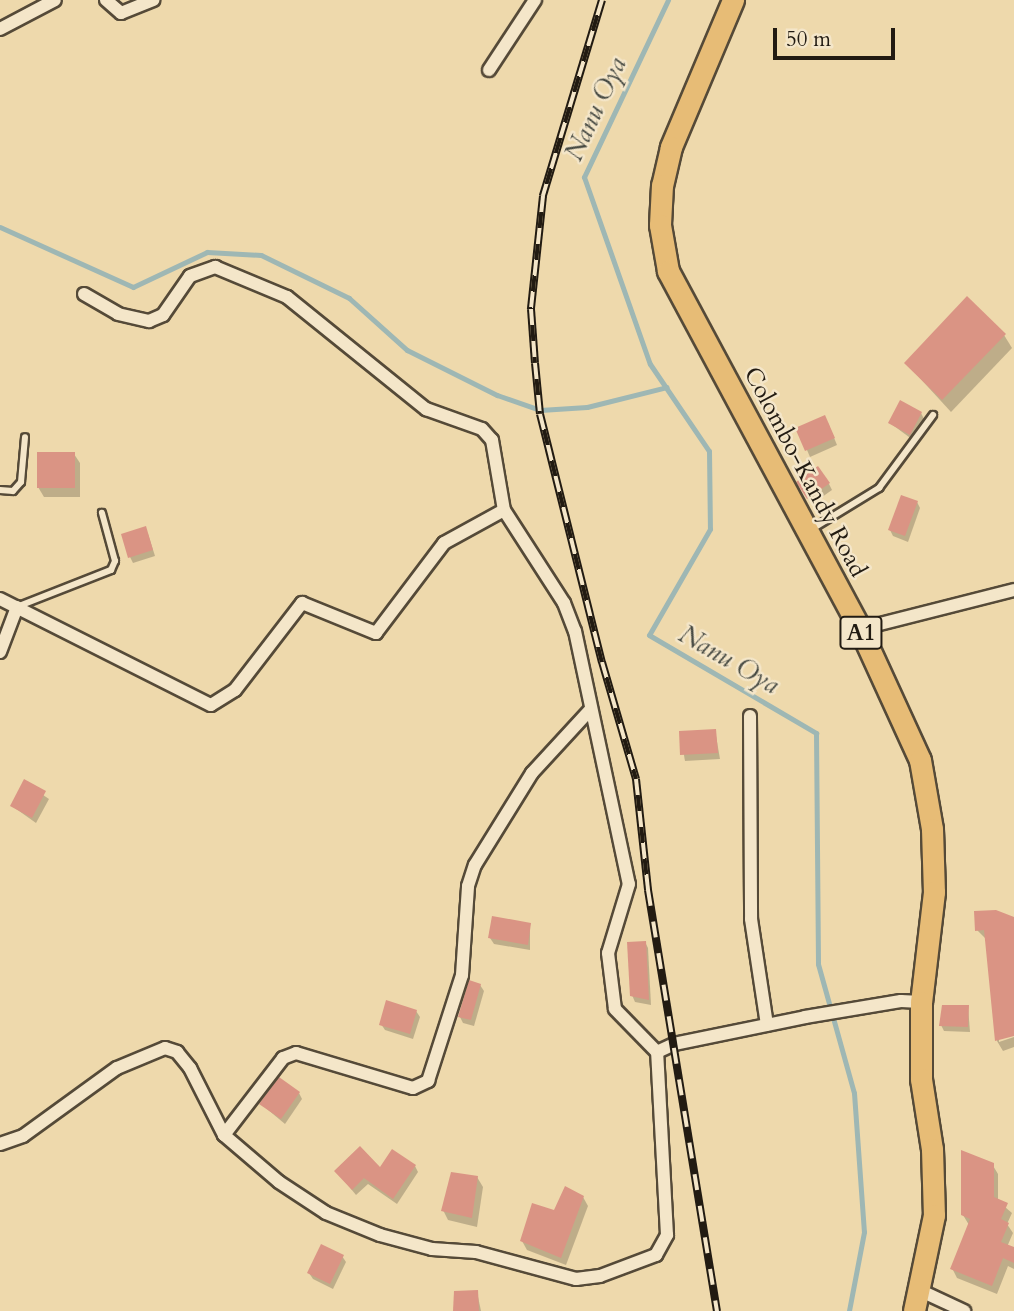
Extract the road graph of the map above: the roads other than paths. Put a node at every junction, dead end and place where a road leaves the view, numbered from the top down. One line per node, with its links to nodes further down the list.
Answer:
1 (55, 0): 6 (street)
2 (106, 0): 3 (street)
3 (153, 0)
4 (534, 0): 7 (street)
5 (733, 0): 14 (highway, Colombo-Kandy Road / A1)
6 (0, 29)
7 (489, 70)
8 (85, 295): 12 (street)
9 (933, 415): 14 (lane)
10 (25, 437): 11 (lane)
11 (0, 490)
12 (504, 510): 17 (street); 20 (street)
13 (102, 513): 17 (lane)
14 (807, 532): 18 (highway, Colombo-Kandy Road / A1)
15 (1014, 590): 18 (street)
16 (0, 599): 17 (street)
17 (17, 607): 19 (street)
18 (860, 629): 22 (highway, Colombo-Kandy Road / A1)
19 (0, 652)
20 (590, 710): 24 (street); 25 (street)
21 (750, 716): 23 (street)
22 (921, 1002): 23 (street); 27 (highway, Colombo-Kandy Road / A1)
23 (767, 1025): 24 (street)
24 (657, 1052): 25 (street)
25 (224, 1135): 26 (street)
26 (0, 1143)
27 (919, 1290): 28 (highway, Colombo-Kandy Road / A1); 29 (street)
28 (914, 1311)
29 (964, 1311)

